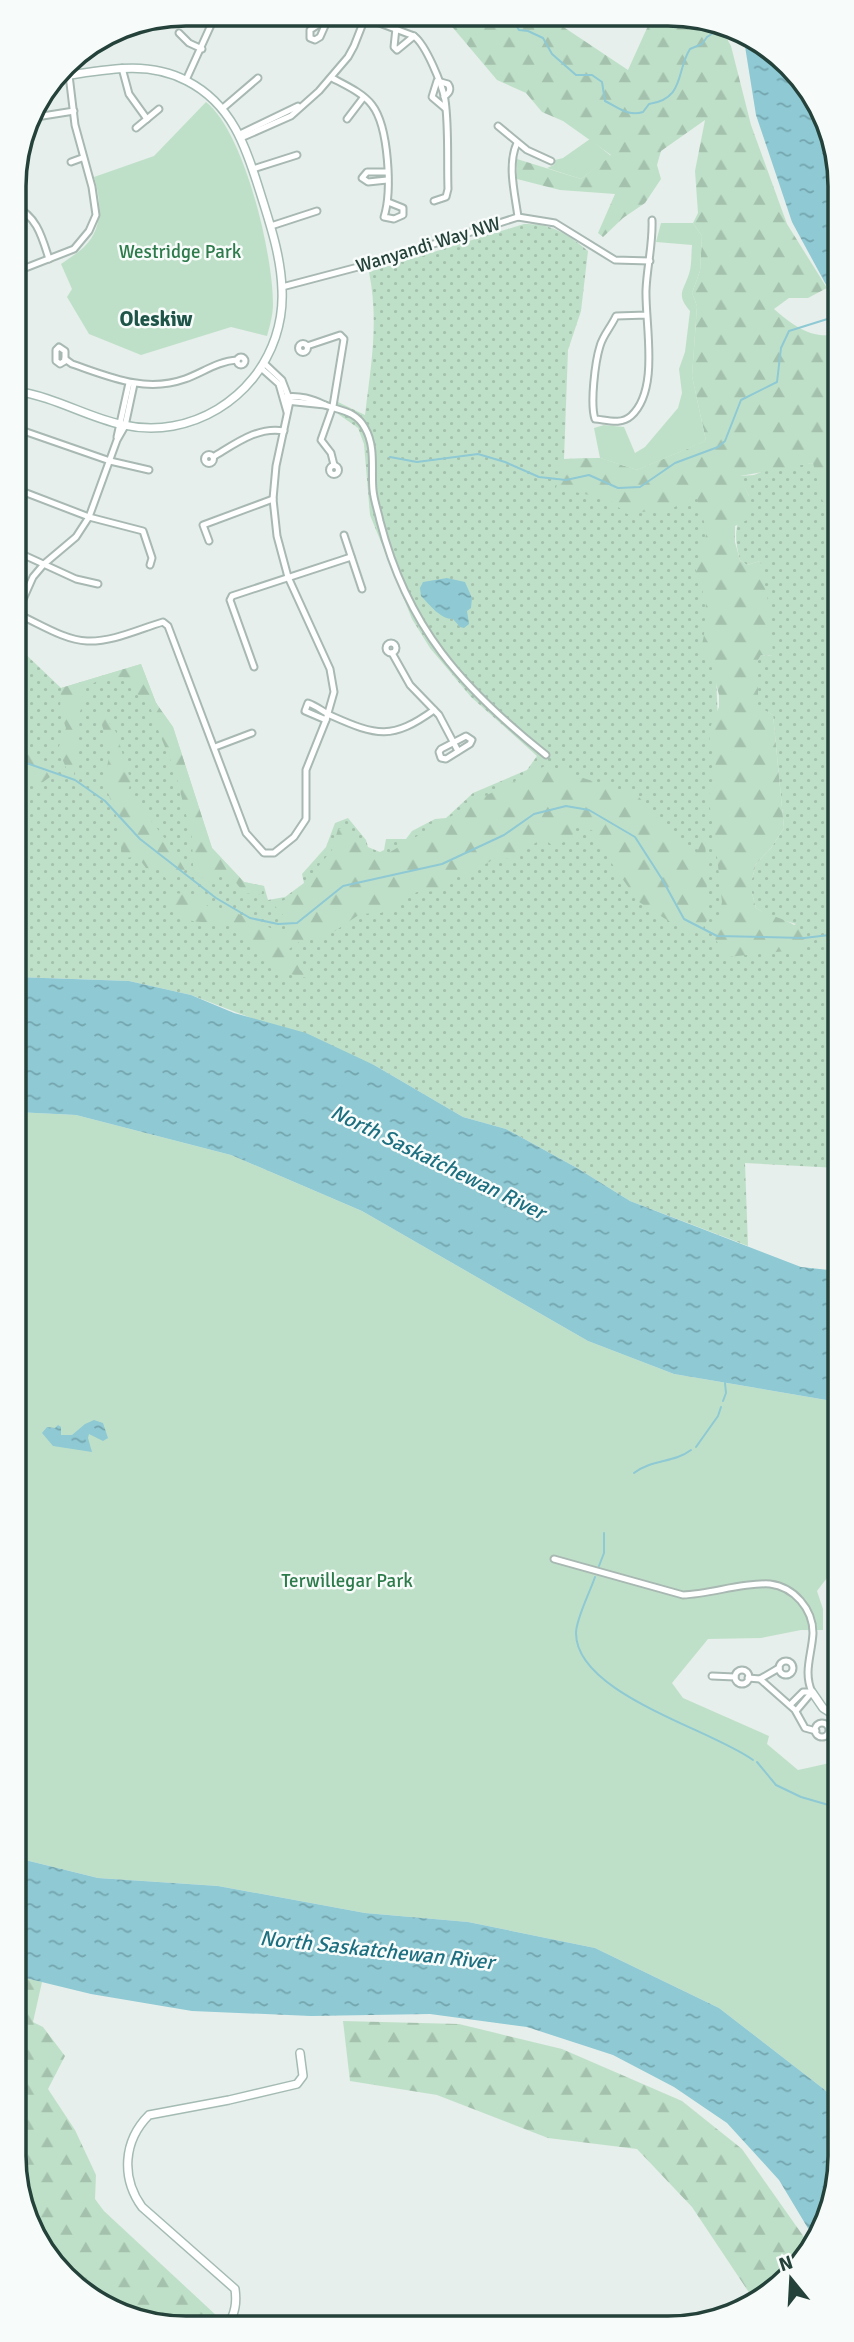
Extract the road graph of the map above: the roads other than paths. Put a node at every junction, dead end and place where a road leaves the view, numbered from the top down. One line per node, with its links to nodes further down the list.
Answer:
1 (211, 26): 7 (street)
2 (359, 26): 12 (street)
3 (390, 26): 4 (street)
4 (396, 28): 6 (street); 6 (street)
5 (179, 33): 7 (street)
6 (414, 36): 14 (street)
7 (202, 49): 13 (street)
8 (122, 68): 9 (street); 13 (street); 21 (street)
9 (72, 75)
10 (69, 78): 19 (street)
11 (258, 78): 16 (street)
12 (332, 78): 15 (street); 25 (street)
13 (186, 80): 16 (street)
14 (437, 81): 17 (street); 17 (street)
15 (363, 97): 22 (street); 32 (street)
16 (223, 108): 25 (street)
17 (445, 108): 34 (street)
18 (159, 109): 21 (street)
19 (74, 111): 20 (street); 28 (street)
20 (43, 116)
21 (147, 119): 24 (street)
22 (347, 119)
23 (498, 126): 26 (street)
24 (136, 128)
25 (240, 136): 31 (street)
26 (517, 143): 29 (street); 38 (street)
27 (297, 155): 31 (street)
28 (82, 158): 30 (street); 41 (street)
29 (551, 161)
30 (71, 162)
31 (253, 169): 40 (street)
32 (386, 172): 33 (street); 33 (street)
33 (387, 180): 35 (street)
34 (434, 201)
35 (388, 202)
36 (317, 211): 40 (street)
37 (27, 215): 41 (street)
38 (518, 217): 42 (street, Wanyandi Way NW); 44 (street, Wanyandi Way NW)
39 (652, 220): 42 (street)
40 (271, 226): 44 (street)
41 (49, 259): 43 (street)
42 (650, 261): 45 (street)
43 (27, 267)
44 (282, 287): 49 (street)
45 (647, 315): 45 (street)
46 (307, 346): 53 (street)
47 (65, 359): 50 (street)
48 (237, 360): 50 (street)
49 (263, 366): 52 (street); 54 (street)
50 (131, 384): 54 (street)
51 (27, 394): 54 (street)
52 (287, 399): 53 (street); 55 (street)
53 (333, 406): 59 (street); 83 (street)
54 (121, 426): 58 (street)
55 (284, 431): 57 (street); 62 (street)
56 (27, 432): 58 (street)
57 (213, 457)
58 (110, 461): 60 (street); 63 (street)
59 (334, 465)
60 (149, 470)
61 (27, 493): 63 (street)
62 (274, 499): 65 (street); 70 (street)
63 (89, 517): 68 (street); 69 (street)
64 (344, 535): 67 (street)
65 (209, 541)
66 (27, 556): 68 (street)
67 (351, 557): 70 (street); 72 (street)
68 (44, 564): 71 (street); 73 (street)
69 (150, 565)
70 (288, 578): 76 (street); 78 (street)
71 (98, 584)
72 (362, 589)
73 (27, 590)
74 (27, 618): 81 (street)
75 (393, 653): 77 (street)
76 (254, 667)
77 (433, 710): 78 (street); 80 (street)
78 (327, 717): 85 (street)
79 (252, 733): 81 (street)
80 (453, 742): 82 (street); 82 (street); 82 (street)
81 (215, 747): 85 (street)
82 (458, 751)
83 (546, 755)
84 (242, 801): 85 (street)
85 (234, 806)
86 (554, 1559): 92 (street)
87 (779, 1668): 91 (street)
88 (712, 1676): 89 (street)
89 (735, 1677): 90 (street); 90 (street)
90 (748, 1678): 91 (street)
91 (760, 1679): 93 (street)
92 (812, 1692): 93 (street); 94 (street); 95 (street)
93 (790, 1705): 94 (street)
94 (796, 1711): 96 (street)
95 (827, 1711)
96 (816, 1731)
97 (300, 2053): 98 (street)
98 (232, 2316)

